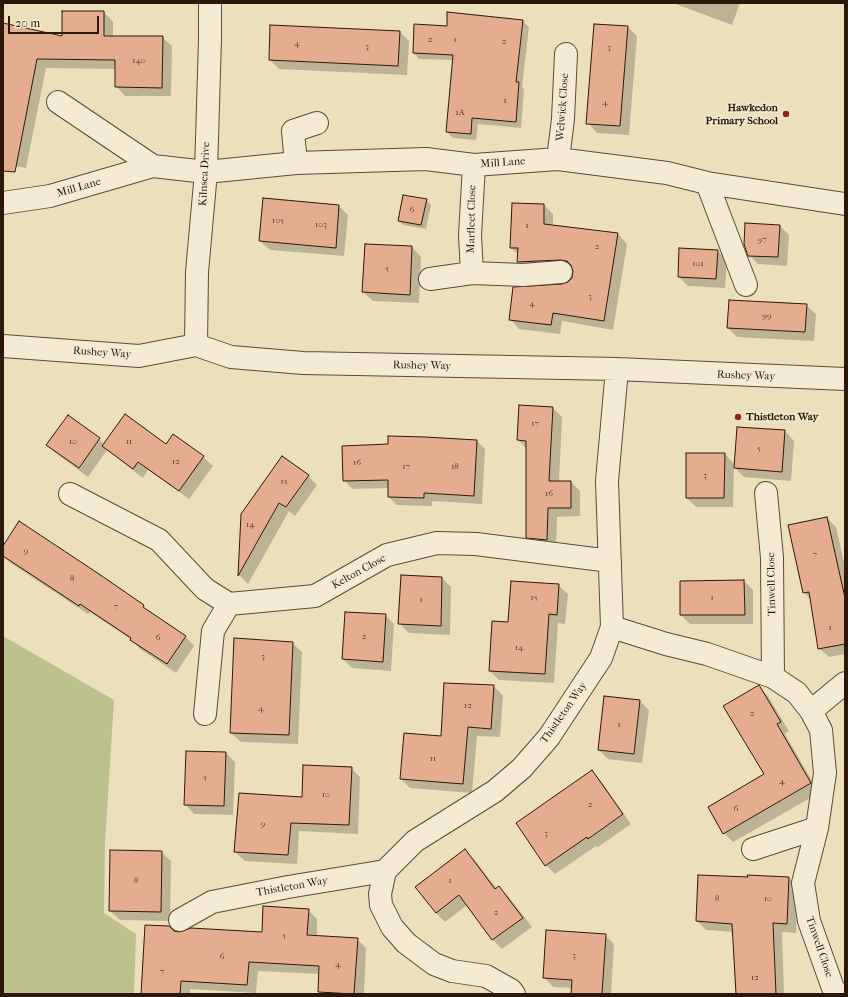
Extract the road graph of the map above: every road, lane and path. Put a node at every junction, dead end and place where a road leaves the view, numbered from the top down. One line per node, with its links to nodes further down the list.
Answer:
1 (210, 3): 9 (street, Kilnsea Drive)
2 (566, 54): 5 (street, Welwick Close)
3 (58, 102): 8 (street, Mill Lane)
4 (317, 123): 6 (street)
5 (558, 159): 7 (street, Mill Lane); 10 (street, Mill Lane)
6 (296, 164): 7 (street, Mill Lane); 9 (street, Mill Lane)
7 (474, 165): 14 (street, Marfleet Close)
8 (153, 166): 9 (street, Mill Lane); 11 (street, Mill Lane)
9 (206, 172): 17 (street, Kilnsea Drive)
10 (707, 183): 12 (street, Mill Lane); 16 (street)
11 (3, 203)
12 (845, 204)
13 (561, 272): 14 (street)
14 (472, 273): 15 (street)
15 (430, 279)
16 (746, 285)
17 (196, 345): 18 (street, Rushey Way); 19 (street, Rushey Way)
18 (3, 346)
19 (617, 369): 20 (street, Rushey Way); 23 (street, Thistleton Way)
20 (845, 379)
21 (766, 492): 26 (street, Tinwell Close)
22 (70, 494): 24 (street)
23 (610, 560): 24 (street, Kelton Close); 25 (street, Thistleton Way)
24 (229, 604): 29 (street)
25 (612, 627): 26 (street, Tinwell Close); 32 (street, Thistleton Way)
26 (773, 677): 28 (street, Tinwell Close)
27 (845, 683): 28 (street)
28 (811, 711): 30 (street, Tinwell Close)
29 (205, 714)
30 (817, 828): 31 (street); 35 (street, Tinwell Close)
31 (753, 849)
32 (385, 871): 33 (street, Thistleton Way); 34 (street)
33 (180, 920)
34 (514, 994)
35 (838, 994)

